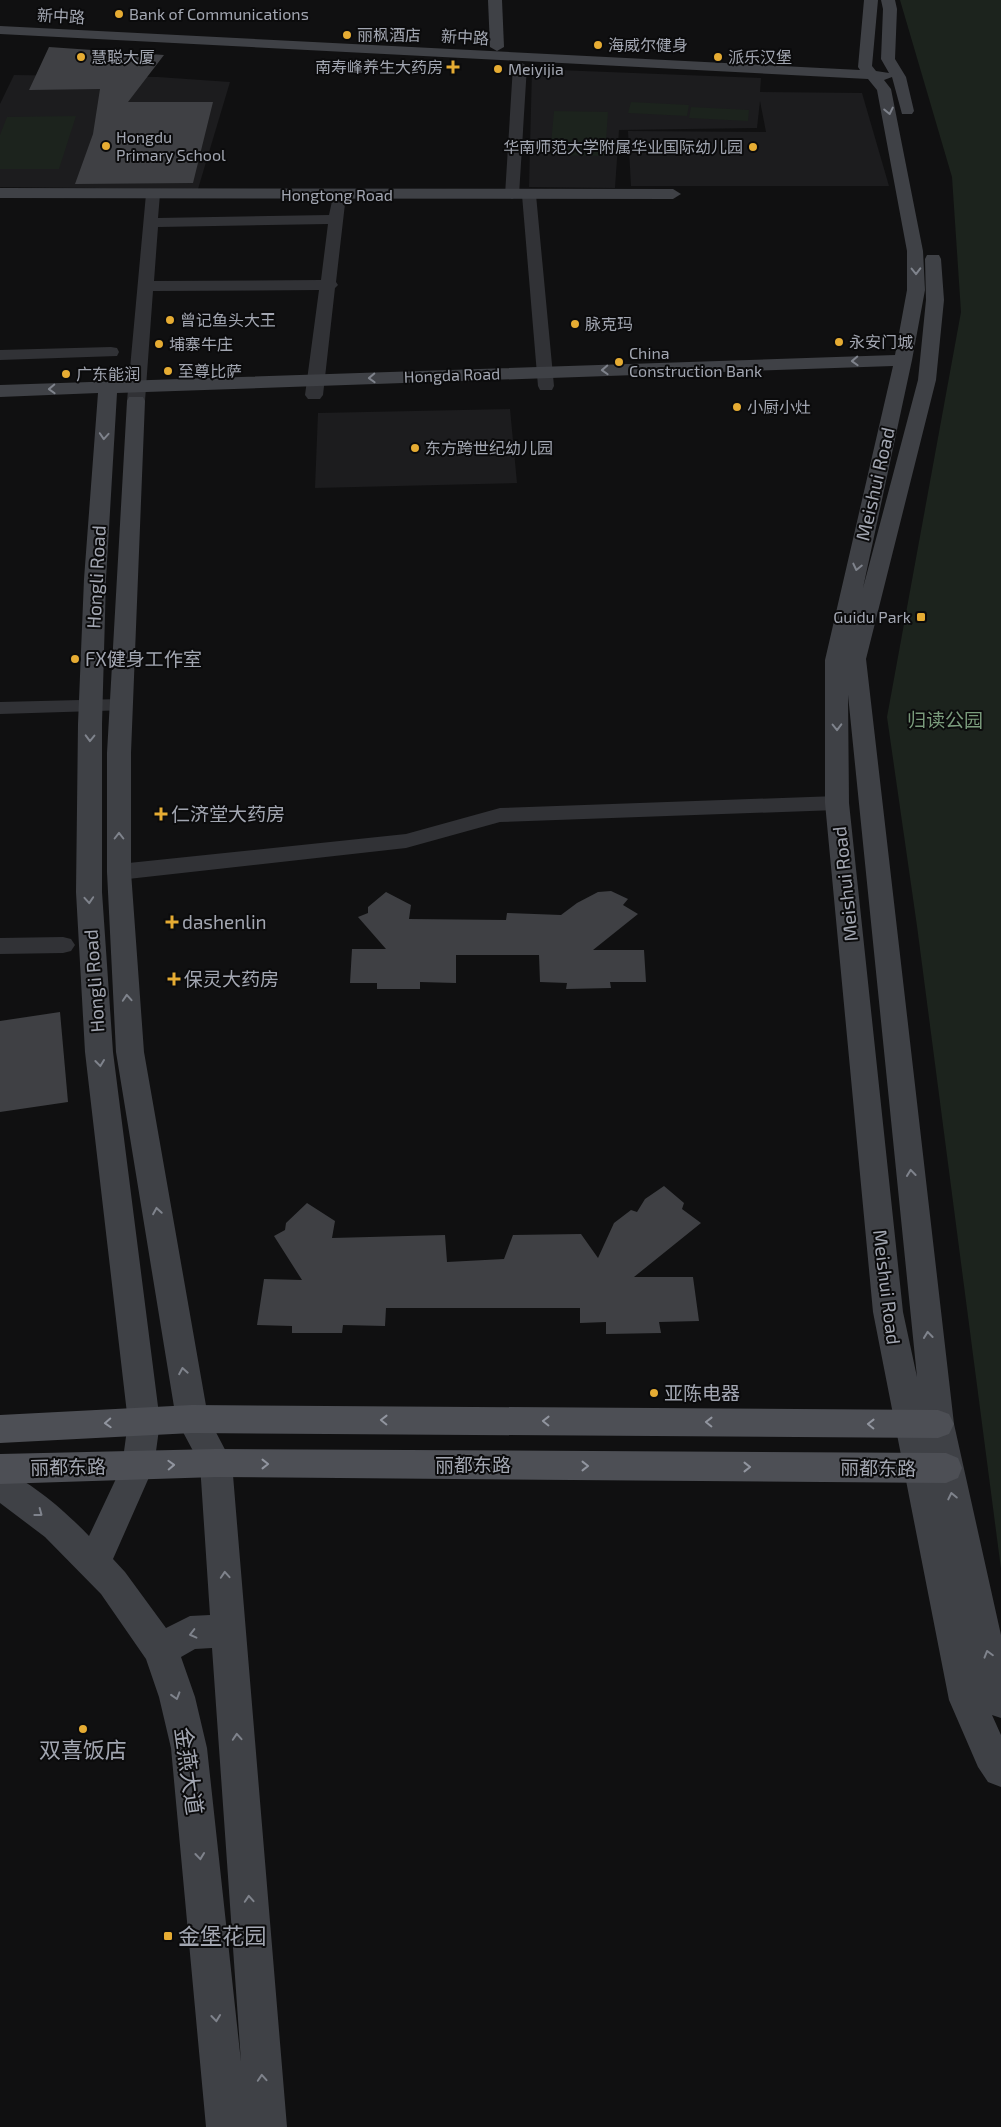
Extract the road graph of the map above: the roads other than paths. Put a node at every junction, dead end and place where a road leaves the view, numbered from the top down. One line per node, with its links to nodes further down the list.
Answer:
1 (495, 0): 6 (main road)
2 (871, 0): 8 (main road, Meishui Road)
3 (888, 0): 8 (main road, Meishui Road)
4 (0, 20): 6 (main road, 新中路)
5 (0, 30): 8 (main road, 新中路)
6 (497, 47): 8 (main road, 新中路)
7 (520, 66): 11 (street)
8 (882, 72): 21 (main road, Meishui Road, one-way to 21); 37 (main road, Meishui Road, one-way to 8)
9 (0, 193): 10 (main road, Hongtong Road)
10 (154, 194): 13 (main road, Hongtong Road); 16 (street)
11 (512, 194): 13 (main road, Hongtong Road); 14 (main road, Hongtong Road)
12 (673, 194): 14 (main road, Hongtong Road)
13 (339, 195): 15 (street)
14 (529, 195): 22 (street)
15 (337, 219): 16 (street); 17 (street)
16 (151, 223): 18 (street)
17 (330, 285): 18 (street); 23 (street)
18 (146, 286): 25 (street)
19 (111, 352): 20 (street)
20 (0, 355)
21 (902, 367): 22 (main road, Hongda Road); 31 (main road, Meishui Road, one-way to 31)
22 (546, 379): 23 (main road, Hongda Road)
23 (315, 387): 25 (main road, Hongda Road)
24 (0, 391): 26 (main road, Hongda Road, one-way to 24)
25 (137, 394): 26 (main road, Hongda Road); 28 (main road, Hongli Road)
26 (107, 395): 27 (main road, Hongda Road); 29 (main road, Hongli Road, one-way to 29)
27 (0, 406)
28 (120, 705): 29 (street); 32 (main road, Hongli Road, one-way to 28)
29 (90, 706): 30 (street); 36 (main road, Hongli Road, one-way to 36)
30 (0, 708)
31 (838, 803): 32 (street); 37 (main road, Meishui Road)
32 (119, 872): 35 (main road, Hongli Road, one-way to 32)
33 (63, 945): 34 (street)
34 (0, 946)
35 (192, 1419): 36 (main road); 37 (main road, one-way to 35); 39 (main road)
36 (144, 1422): 38 (main road, one-way to 38); 40 (main road, Hongli Road)
37 (924, 1424): 41 (main road, Meishui Road)
38 (0, 1428)
39 (216, 1464): 40 (main road, 丽都东路, one-way to 39); 41 (main road, 丽都东路, one-way to 41); 45 (main road, one-way to 39)
40 (138, 1466): 42 (main road, 丽都东路); 44 (main road, Hongli Road)
41 (932, 1468): 47 (main road, Meishui Road, one-way to 41); 48 (main road, Meishui Road)
42 (0, 1469)
43 (0, 1484): 44 (main road, 金燕大道, one-way to 44)
44 (94, 1563): 46 (main road, 金燕大道)
45 (229, 1630): 46 (main road, one-way to 46); 50 (main road, one-way to 45)
46 (161, 1650): 49 (main road, 金燕大道, one-way to 49)
47 (1001, 1701)
48 (1001, 1769)
49 (227, 2127)
50 (266, 2127)

